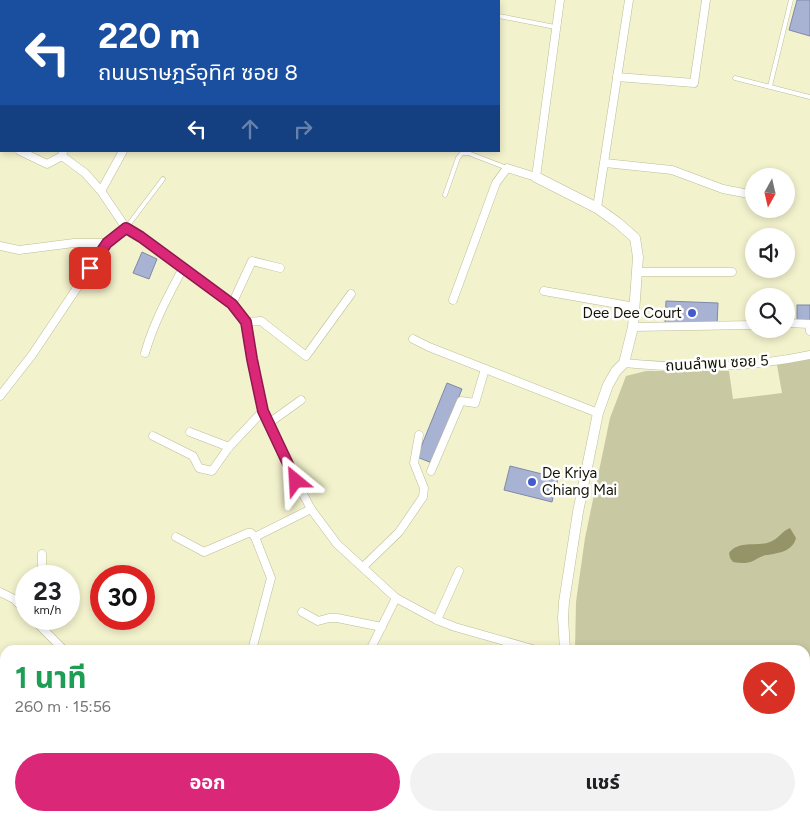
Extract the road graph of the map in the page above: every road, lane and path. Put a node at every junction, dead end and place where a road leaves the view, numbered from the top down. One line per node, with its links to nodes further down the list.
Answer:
1 (560, 0): 6 (street)
2 (629, 0): 7 (street)
3 (706, 0): 7 (street)
4 (791, 0): 9 (lane)
5 (500, 16): 6 (lane)
6 (557, 27): 16 (street)
7 (617, 77): 14 (street)
8 (735, 78): 9 (lane)
9 (770, 86): 10 (lane)
10 (810, 96)
11 (22, 152): 13 (street)
12 (122, 152): 18 (street)
13 (63, 154): 18 (street)
14 (605, 163): 19 (street); 21 (street)
15 (507, 168): 16 (street); 20 (lane); 31 (street)
16 (536, 177): 21 (street)
17 (163, 179): 22 (lane)
18 (102, 191): 22 (street)
19 (745, 193)
20 (446, 196)
21 (597, 208): 27 (street)
22 (126, 228): 23 (street); 25 (street)
23 (107, 243): 24 (street); 44 (street)
24 (0, 246)
25 (184, 268): 32 (street); 40 (street)
26 (280, 268): 32 (street)
27 (638, 272): 28 (street); 33 (street)
28 (732, 272)
29 (544, 291): 33 (street)
30 (351, 294): 34 (street)
31 (453, 300)
32 (232, 304): 34 (street)
33 (635, 307): 37 (street)
34 (246, 322): 46 (street)
35 (795, 323): 38 (street)
36 (745, 325): 37 (street)
37 (633, 327): 42 (street)
38 (810, 330)
39 (413, 339): 43 (street)
40 (145, 353)
41 (810, 354): 42 (street, ถนนลำพูน ซอย 5)
42 (624, 363): 47 (street)
43 (486, 369): 47 (street); 53 (street)
44 (0, 396)
45 (300, 400): 48 (street)
46 (263, 411): 48 (street); 52 (street)
47 (598, 412): 72 (street)
48 (268, 423): 54 (street)
49 (190, 432): 52 (street)
50 (419, 435): 59 (street)
51 (153, 436): 52 (street)
52 (228, 447)
53 (430, 471)
54 (311, 509): 56 (street); 59 (street)
55 (176, 537): 56 (street)
56 (255, 537): 69 (street)
57 (42, 554): 58 (street)
58 (42, 565)
59 (363, 567): 62 (street)
60 (459, 572): 65 (street)
61 (0, 592): 63 (street)
62 (396, 598): 65 (street); 66 (street)
63 (15, 600)
64 (302, 612): 66 (street)
65 (437, 620): 71 (street)
66 (382, 627): 70 (street)
67 (45, 630): 68 (street)
68 (59, 645)
69 (253, 645)
70 (373, 645)
71 (518, 645)
72 (566, 645)

